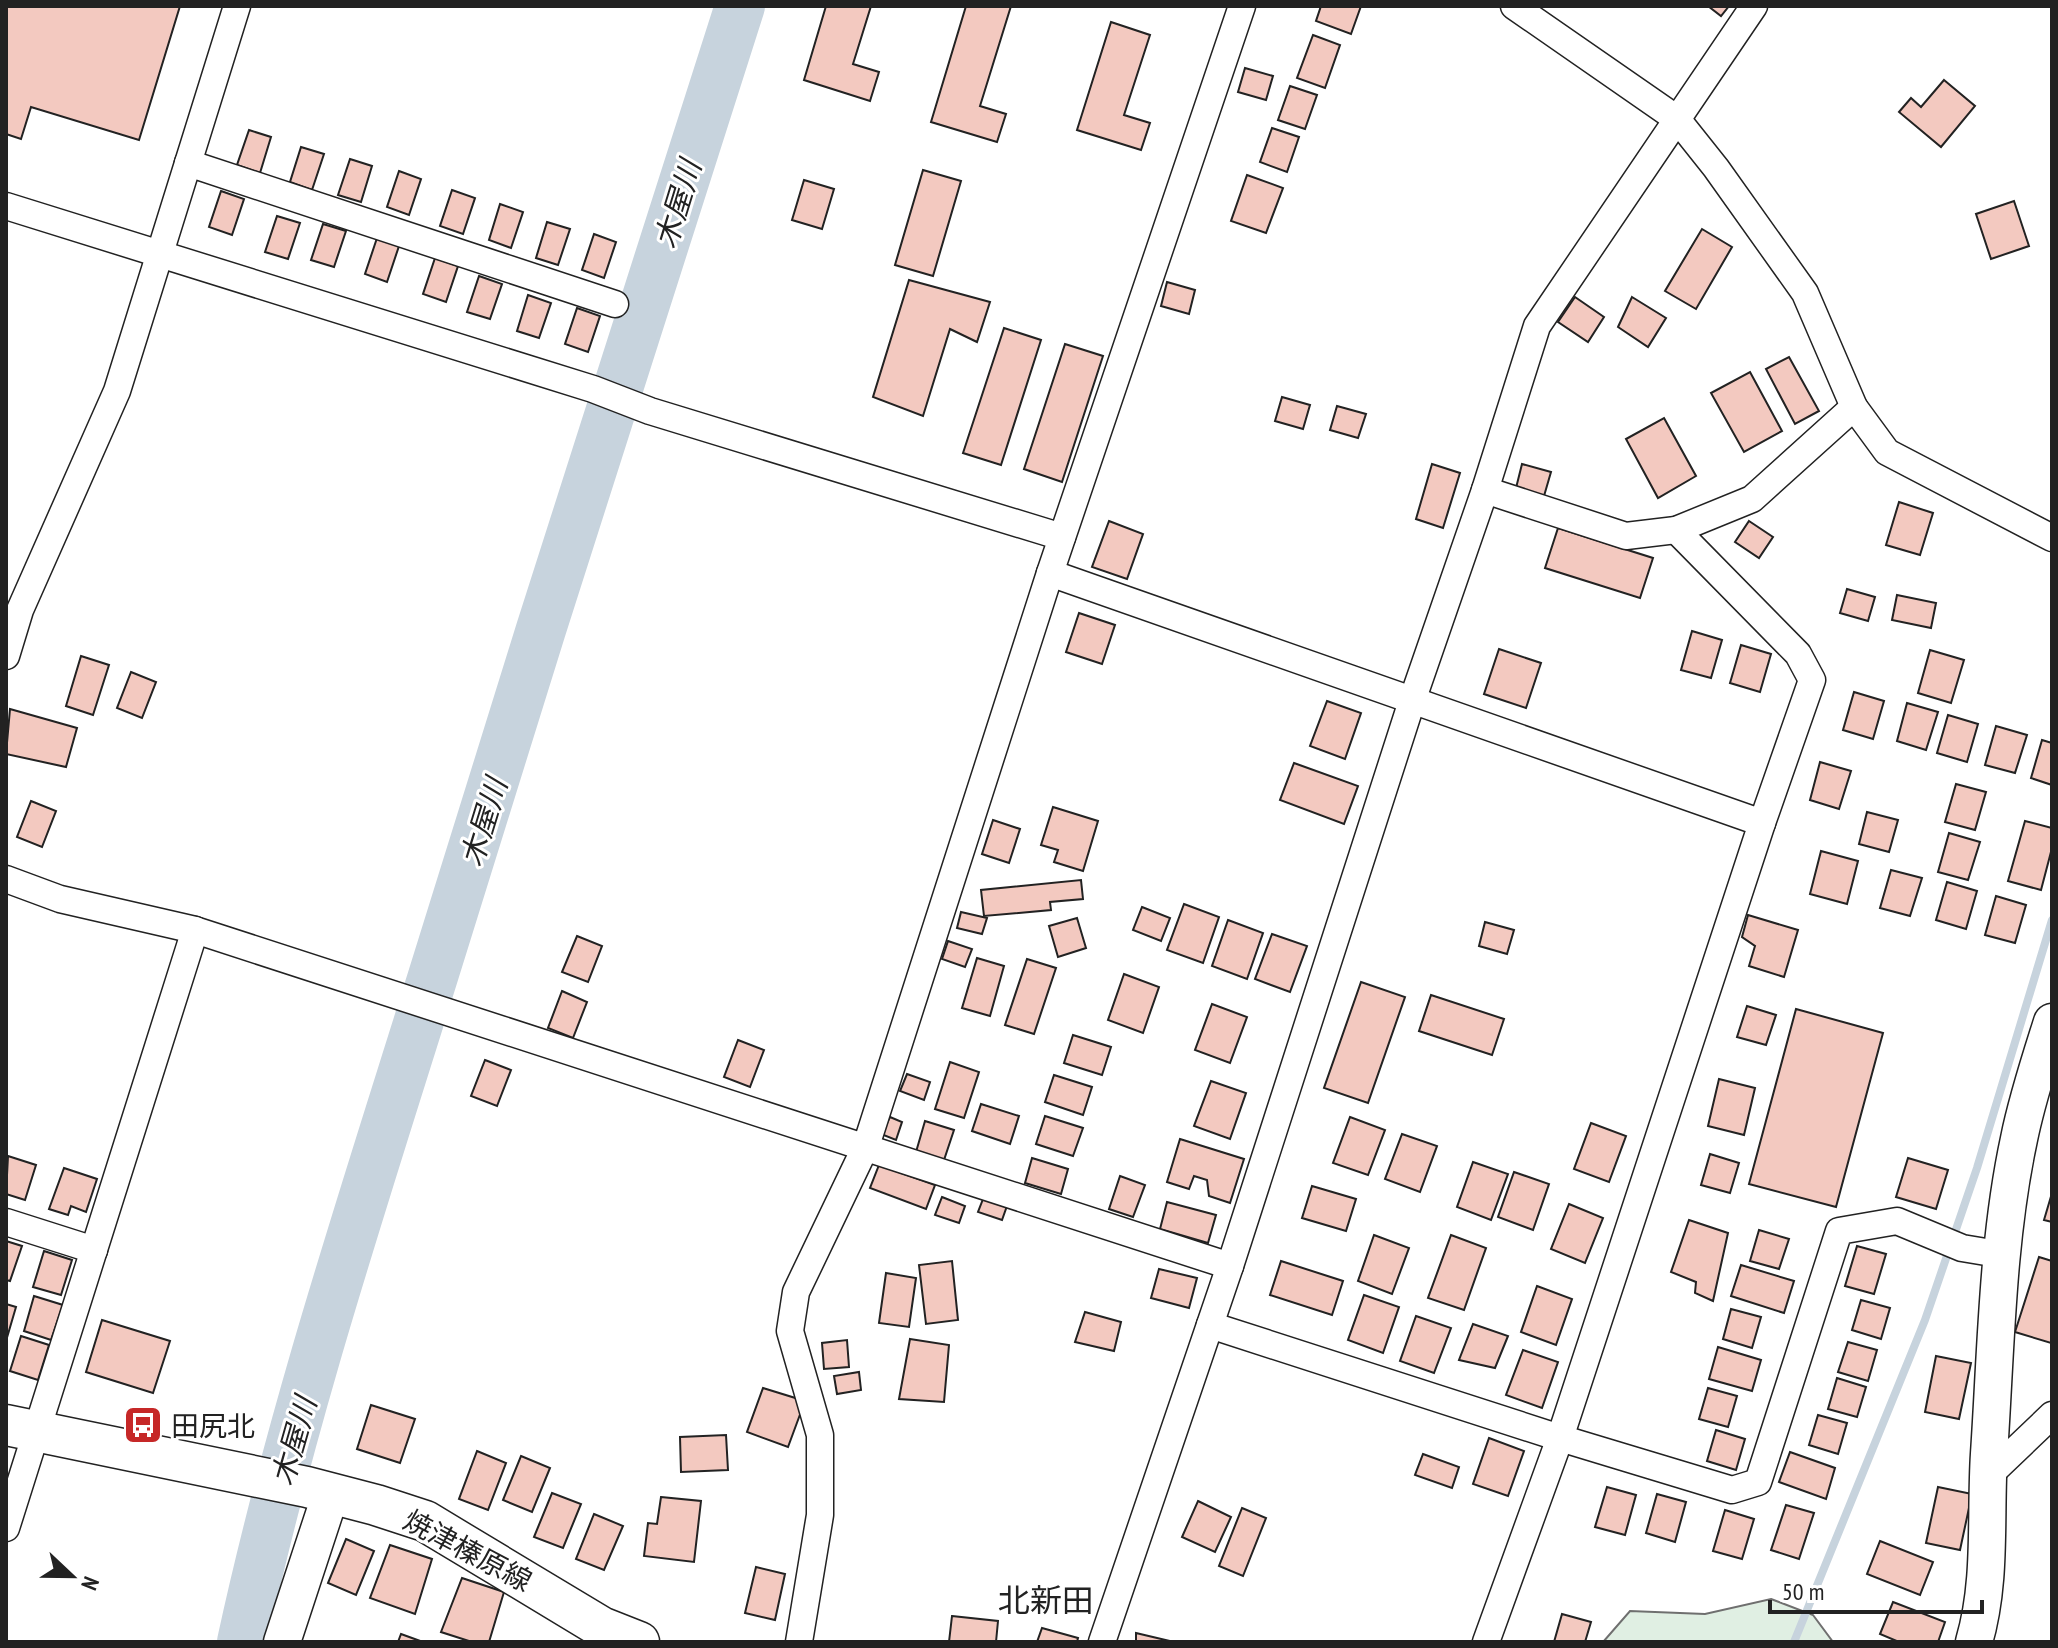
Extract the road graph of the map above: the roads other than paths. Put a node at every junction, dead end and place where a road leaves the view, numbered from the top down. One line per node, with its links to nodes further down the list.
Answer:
1 (237, 6): 6 (street)
2 (1242, 6): 13 (street)
3 (1514, 6): 5 (street)
4 (1754, 6): 5 (street)
5 (1677, 119): 10 (street); 11 (street)
6 (188, 163): 8 (street); 9 (street)
7 (6, 206): 8 (street)
8 (160, 254): 13 (street); 16 (street)
9 (615, 304)
10 (1854, 407): 12 (street); 14 (street)
11 (1485, 490): 12 (street); 18 (street)
12 (1676, 530): 19 (street)
13 (1062, 537): 15 (street)
14 (2052, 538)
15 (1050, 573): 18 (street); 23 (street)
16 (13, 609): 17 (street)
17 (6, 656)
18 (1412, 701): 19 (street); 27 (street)
19 (1762, 823): 31 (street)
20 (6, 879): 21 (street)
21 (195, 930): 23 (street); 25 (street)
22 (2052, 1022): 26 (street)
23 (866, 1146): 27 (street); 38 (street)
24 (6, 1222): 25 (street)
25 (94, 1250): 30 (street)
26 (2004, 1255): 31 (street); 32 (street)
27 (1230, 1266): 28 (street)
28 (1210, 1325): 31 (street); 39 (street)
29 (2052, 1415): 32 (street)
30 (21, 1429): 33 (main road, 焼津榛原線); 34 (street)
31 (1560, 1438): 40 (street)
32 (1987, 1477): 41 (street)
33 (319, 1490): 35 (main road, 焼津榛原線); 36 (street)
34 (6, 1528)
35 (600, 1634): 37 (main road, 焼津榛原線)
36 (282, 1642)
37 (639, 1642)
38 (799, 1642)
39 (1102, 1642)
40 (1486, 1642)
41 (1974, 1642)

